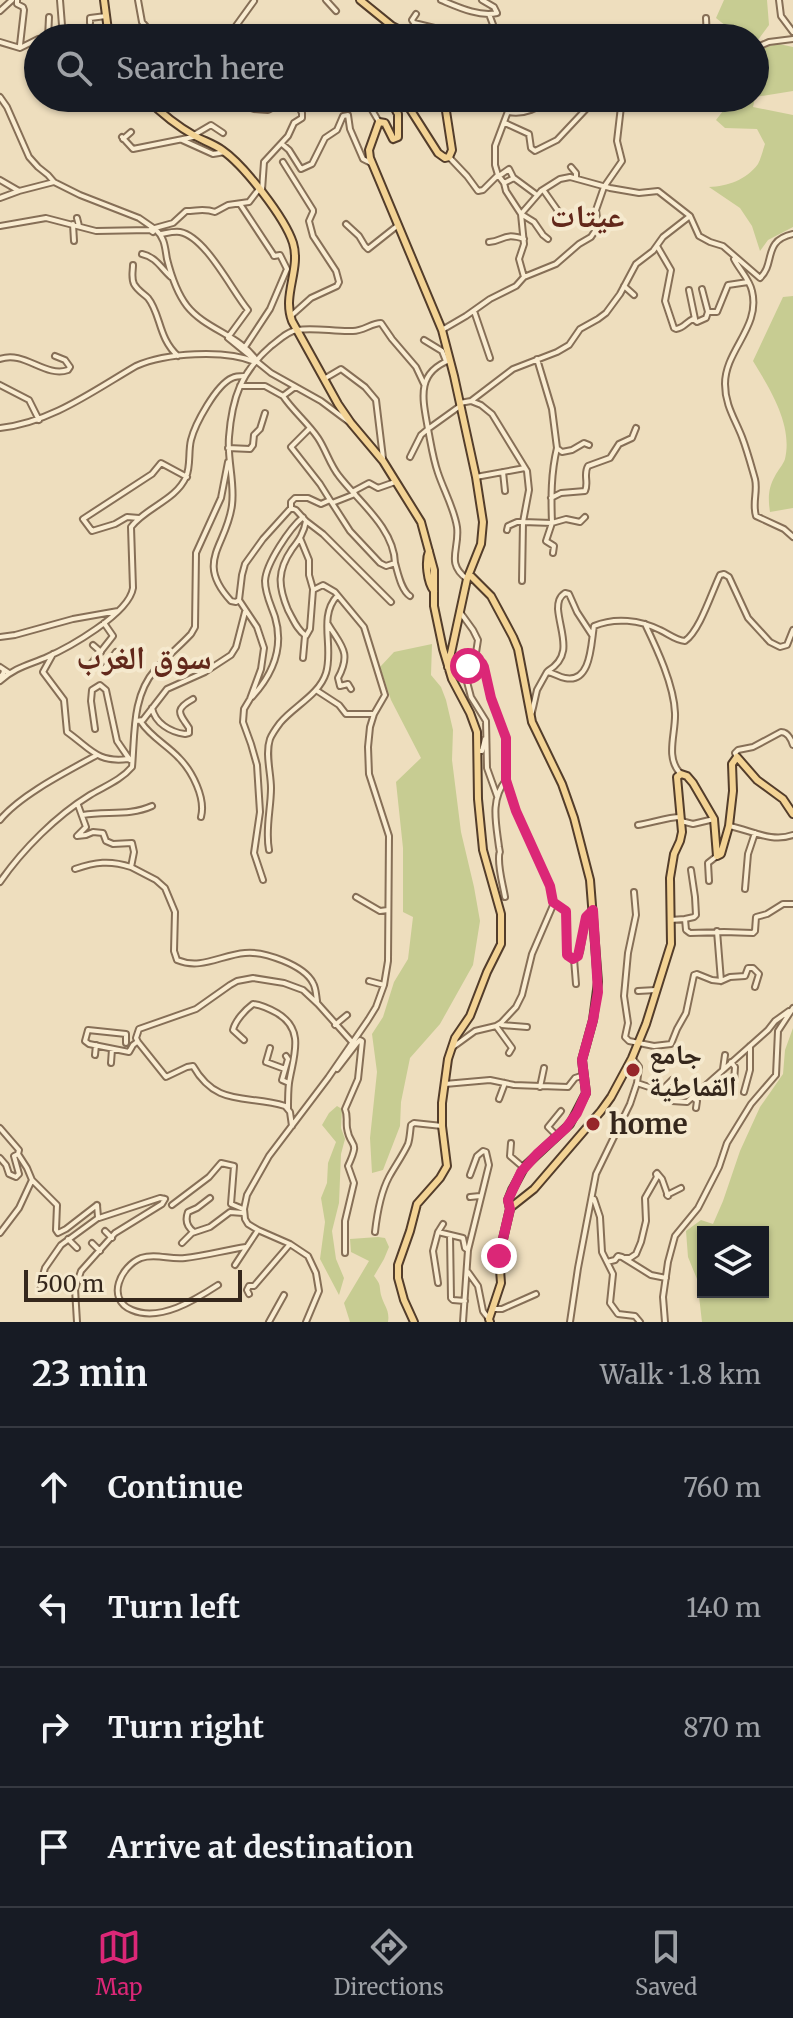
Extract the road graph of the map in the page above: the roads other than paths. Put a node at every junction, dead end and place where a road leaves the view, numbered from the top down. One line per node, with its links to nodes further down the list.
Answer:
1 (14, 0): 11 (street); 32 (street)
2 (60, 0): 20 (street)
3 (104, 0): 15 (main road)
4 (138, 0): 22 (street)
5 (326, 0): 12 (street)
6 (360, 0): 24 (main road)
7 (441, 0): 14 (street)
8 (482, 0): 14 (street)
9 (779, 0): 28 (street)
10 (254, 1): 23 (street)
11 (0, 11)
12 (336, 11)
13 (416, 14): 25 (street)
14 (489, 14): 26 (street)
15 (106, 16): 18 (street); 21 (main road)
16 (49, 17): 19 (street)
17 (706, 18): 27 (street)
18 (90, 23)
19 (49, 24)
20 (62, 24)
21 (107, 24)
22 (144, 24)
23 (237, 24)
24 (390, 24)
25 (418, 24)
26 (493, 24)
27 (706, 24)
28 (793, 32)
29 (793, 39): 31 (street)
30 (0, 42): 33 (street)
31 (769, 43)
32 (20, 45)
33 (24, 46)
34 (0, 97): 45 (street)
35 (161, 112): 51 (main road)
36 (301, 112): 53 (street)
37 (373, 112): 47 (street)
38 (397, 112): 47 (main road)
39 (412, 112): 55 (main road)
40 (446, 112): 55 (main road)
41 (509, 112): 42 (street); 48 (street)
42 (523, 112)
43 (583, 112): 48 (street)
44 (620, 112): 67 (street)
45 (10, 115): 46 (street); 64 (street)
46 (3, 117)
47 (379, 122): 57 (main road)
48 (505, 123): 59 (street)
49 (131, 132): 52 (street)
50 (223, 133): 51 (street)
51 (194, 135): 52 (street); 54 (main road)
52 (182, 140): 54 (street)
53 (282, 144): 57 (street); 69 (street)
54 (225, 152): 69 (main road)
55 (449, 157): 59 (street)
56 (283, 162): 103 (street)
57 (371, 163): 81 (main road)
58 (571, 167): 61 (street)
59 (498, 175): 60 (street); 65 (street)
60 (514, 178): 65 (street); 71 (street)
61 (576, 178): 67 (street); 70 (street)
62 (0, 180): 68 (street)
63 (33, 180): 66 (street)
64 (54, 182): 66 (street); 82 (street)
65 (504, 183): 74 (street)
66 (38, 186): 68 (street)
67 (604, 187): 75 (street); 94 (street)
68 (19, 191): 72 (street)
69 (261, 191): 73 (street); 103 (main road)
70 (544, 191): 71 (street); 77 (street)
71 (537, 195): 74 (street)
72 (0, 198)
73 (240, 204): 82 (street); 109 (street)
74 (521, 214): 85 (street); 86 (street)
75 (690, 216): 89 (street); 92 (street)
76 (77, 218): 79 (street)
77 (563, 218)
78 (346, 224): 81 (street)
79 (76, 225): 80 (street); 82 (street); 87 (street)
80 (0, 226)
81 (397, 226): 106 (main road)
82 (153, 229): 83 (street); 91 (street)
83 (161, 234): 91 (street); 107 (street)
84 (793, 234): 92 (street)
85 (524, 239): 88 (street); 94 (street)
86 (548, 239)
87 (74, 241)
88 (489, 242)
89 (657, 246): 97 (street); 104 (street)
90 (142, 254): 95 (street)
91 (166, 254): 95 (street)
92 (733, 256): 96 (street)
93 (133, 265): 111 (street)
94 (524, 277): 101 (street)
95 (174, 280): 107 (street)
96 (748, 282): 102 (street); 157 (street)
97 (624, 286): 100 (street); 114 (street)
98 (702, 289): 102 (street)
99 (689, 290): 104 (street)
100 (634, 295)
101 (474, 311): 106 (street); 112 (street)
102 (708, 312): 104 (street)
103 (290, 316): 105 (main road)
104 (695, 319)
105 (296, 330): 116 (street); 118 (main road); 119 (street)
106 (442, 330): 115 (main road)
107 (226, 335): 109 (street); 116 (street)
108 (424, 340): 115 (street)
109 (245, 347): 116 (street)
110 (55, 356): 113 (street)
111 (178, 356): 116 (street); 127 (street)
112 (490, 358)
113 (0, 359)
114 (537, 359): 124 (street); 135 (street)
115 (448, 361): 119 (street); 125 (main road)
116 (256, 362): 117 (street); 122 (street)
117 (244, 376): 121 (street); 141 (street)
118 (324, 379): 128 (main road); 138 (street)
119 (424, 384): 132 (street)
120 (0, 385): 127 (street)
121 (239, 386): 123 (street); 134 (street)
122 (295, 387): 123 (street); 128 (street)
123 (283, 396): 130 (street)
124 (471, 401): 125 (street); 139 (street)
125 (460, 404): 132 (street); 142 (main road)
126 (265, 413): 134 (street)
127 (39, 420): 129 (street)
128 (351, 423): 138 (main road)
129 (0, 428)
130 (310, 428): 146 (street); 149 (street)
131 (636, 428): 148 (street)
132 (428, 429): 137 (street); 161 (street)
133 (589, 445): 135 (street)
134 (228, 448): 136 (street)
135 (557, 448): 148 (street)
136 (229, 456): 145 (street); 147 (street)
137 (410, 457)
138 (383, 461): 143 (main road)
139 (525, 468): 140 (street); 154 (street)
140 (503, 472): 142 (street); 144 (street)
141 (187, 477): 151 (street); 151 (street)
142 (476, 477): 161 (main road)
143 (395, 482): 146 (street); 186 (main road)
144 (505, 491)
145 (233, 492): 147 (street); 166 (street)
146 (354, 492): 149 (street); 160 (street)
147 (222, 493): 176 (street)
148 (551, 498): 155 (street)
149 (331, 501): 150 (street); 160 (street)
150 (291, 508): 153 (street); 166 (street)
151 (140, 517): 168 (street)
152 (585, 517): 155 (street)
153 (305, 519): 158 (street); 167 (street); 193 (street)
154 (523, 522): 155 (street); 156 (street); 162 (street)
155 (552, 523): 159 (street)
156 (507, 530)
157 (793, 537)
158 (300, 538): 163 (street); 177 (street)
159 (553, 553)
160 (395, 563): 165 (street)
161 (468, 576): 170 (main road); 196 (main road)
162 (522, 581)
163 (313, 590): 164 (street); 177 (street)
164 (337, 596): 171 (street); 195 (street)
165 (410, 596)
166 (239, 600): 169 (street)
167 (391, 602)
168 (120, 610): 172 (street); 178 (street)
169 (246, 610): 193 (street); 194 (street)
170 (460, 612): 185 (street); 186 (main road)
171 (327, 622): 190 (street); 191 (street)
172 (104, 623): 181 (street); 183 (street)
173 (645, 624): 175 (street); 179 (street); 205 (street)
174 (189, 625): 176 (street)
175 (793, 630)
176 (191, 634): 197 (street)
177 (305, 636): 184 (street)
178 (0, 637)
179 (593, 637): 188 (street); 188 (street)
180 (93, 645): 181 (street)
181 (101, 652): 182 (street)
182 (116, 652)
183 (53, 654): 187 (street); 202 (street)
184 (303, 658)
185 (475, 659): 199 (street); 206 (street)
186 (448, 667): 201 (main road)
187 (4, 670): 189 (street)
188 (547, 672): 196 (street)
189 (0, 679)
190 (351, 689)
191 (316, 690): 195 (street); 220 (street)
192 (193, 699): 194 (street)
193 (250, 699): 225 (street)
194 (152, 708): 197 (street)
195 (374, 714): 234 (street)
196 (531, 714): 235 (main road)
197 (138, 721): 204 (street); 212 (street)
198 (95, 729): 204 (street)
199 (487, 738): 201 (street); 207 (street)
200 (793, 745): 203 (street)
201 (478, 751): 260 (main road)
202 (97, 755): 204 (street); 215 (street)
203 (737, 757): 210 (main road); 217 (main road)
204 (130, 760): 208 (street)
205 (681, 774): 213 (main road); 214 (main road)
206 (506, 780): 207 (street); 232 (street)
207 (497, 796): 231 (street)
208 (77, 805): 211 (street); 227 (street)
209 (152, 806): 211 (street)
210 (793, 814)
211 (83, 815): 222 (street)
212 (201, 817)
213 (681, 819): 214 (street); 216 (street); 237 (main road)
214 (714, 819): 221 (main road)
215 (0, 820)
216 (638, 825)
217 (729, 826): 218 (street); 221 (main road)
218 (755, 833): 219 (street); 228 (street)
219 (793, 835)
220 (269, 850)
221 (717, 856): 226 (street)
222 (131, 867): 223 (street); 247 (street)
223 (75, 869)
224 (691, 870): 236 (street)
225 (263, 880)
226 (709, 881)
227 (0, 882)
228 (745, 889)
229 (634, 892): 255 (street)
230 (356, 897): 234 (street)
231 (505, 897)
232 (554, 903): 239 (street); 251 (street)
233 (793, 904): 238 (street)
234 (388, 910): 243 (street)
235 (593, 910): 239 (street); 272 (main road)
236 (685, 919): 237 (street); 238 (street)
237 (670, 920): 245 (main road)
238 (717, 931): 241 (street)
239 (574, 959): 242 (street)
240 (369, 981): 243 (street)
241 (721, 981): 244 (street); 255 (street)
242 (576, 984)
243 (384, 985): 257 (street)
244 (755, 987)
245 (656, 990): 246 (street); 255 (main road)
246 (638, 991)
247 (318, 1004): 250 (street); 254 (street)
248 (793, 1009): 258 (street); 330 (street)
249 (347, 1015): 250 (street)
250 (335, 1025): 257 (street)
251 (498, 1025): 252 (street); 260 (street); 262 (street)
252 (527, 1027)
253 (244, 1040): 275 (street)
254 (138, 1042): 261 (street); 285 (street)
255 (639, 1042): 265 (main road)
256 (126, 1043): 261 (street)
257 (352, 1043): 271 (street)
258 (750, 1046): 266 (street); 281 (street)
259 (270, 1048): 269 (street)
260 (451, 1048): 278 (main road)
261 (112, 1049): 267 (street)
262 (509, 1053)
263 (725, 1055): 270 (street)
264 (286, 1056): 269 (street)
265 (632, 1058): 277 (street); 304 (main road)
266 (731, 1062): 270 (street); 274 (street)
267 (111, 1063)
268 (544, 1068): 279 (street)
269 (285, 1069): 275 (street)
270 (723, 1069): 282 (street)
271 (333, 1071): 287 (street); 325 (street)
272 (584, 1075): 279 (street); 290 (main road)
273 (672, 1080): 280 (street)
274 (734, 1082)
275 (289, 1083): 285 (street)
276 (505, 1083): 278 (street); 279 (street); 283 (street)
277 (637, 1083): 280 (street); 300 (street)
278 (444, 1084): 288 (main road)
279 (540, 1087)
280 (661, 1091): 282 (street)
281 (744, 1092)
282 (692, 1097): 284 (street)
283 (499, 1099)
284 (696, 1108)
285 (288, 1109): 287 (street)
286 (561, 1111): 290 (street)
287 (292, 1126): 305 (street)
288 (442, 1126): 312 (street); 343 (main road)
289 (0, 1128): 292 (street)
290 (557, 1136): 294 (main road)
291 (511, 1143): 294 (street)
292 (18, 1154): 293 (street); 296 (street)
293 (0, 1158)
294 (524, 1168): 304 (main road)
295 (470, 1175): 298 (street)
296 (32, 1180): 307 (street); 314 (street)
297 (681, 1188): 326 (street)
298 (480, 1196): 299 (street); 323 (street)
299 (470, 1197)
300 (593, 1197): 327 (street); 345 (street)
301 (210, 1198): 311 (street)
302 (231, 1204): 303 (street); 305 (street); 306 (street)
303 (172, 1205)
304 (510, 1209): 338 (main road)
305 (243, 1211): 306 (street); 309 (street)
306 (229, 1212): 311 (street)
307 (98, 1218): 316 (street); 317 (street)
308 (443, 1224): 313 (street)
309 (258, 1230): 320 (street); 321 (street)
310 (105, 1231): 316 (street)
311 (194, 1232): 319 (street)
312 (375, 1232)
313 (438, 1232): 315 (street); 331 (street)
314 (0, 1233)
315 (450, 1235): 323 (street); 337 (street)
316 (112, 1238): 324 (street)
317 (68, 1239): 322 (street); 333 (street)
318 (92, 1243): 324 (street)
319 (182, 1243)
320 (290, 1244): 334 (street); 342 (street)
321 (246, 1247): 328 (street); 332 (street)
322 (77, 1248)
323 (468, 1250): 329 (street)
324 (100, 1251): 340 (street)
325 (345, 1253)
326 (625, 1258): 327 (street); 330 (street)
327 (607, 1262): 346 (street)
328 (235, 1265)
329 (467, 1270): 337 (street); 339 (street)
330 (666, 1278): 347 (street)
331 (438, 1283)
332 (218, 1285)
333 (40, 1286)
334 (249, 1294)
335 (536, 1294): 338 (street)
336 (284, 1295): 341 (street)
337 (465, 1301): 344 (street)
338 (494, 1309): 339 (main road)
339 (490, 1320)
340 (77, 1322)
341 (269, 1322)
342 (306, 1322)
343 (414, 1322)
344 (463, 1322)
345 (570, 1322)
346 (640, 1322)
347 (665, 1322)

